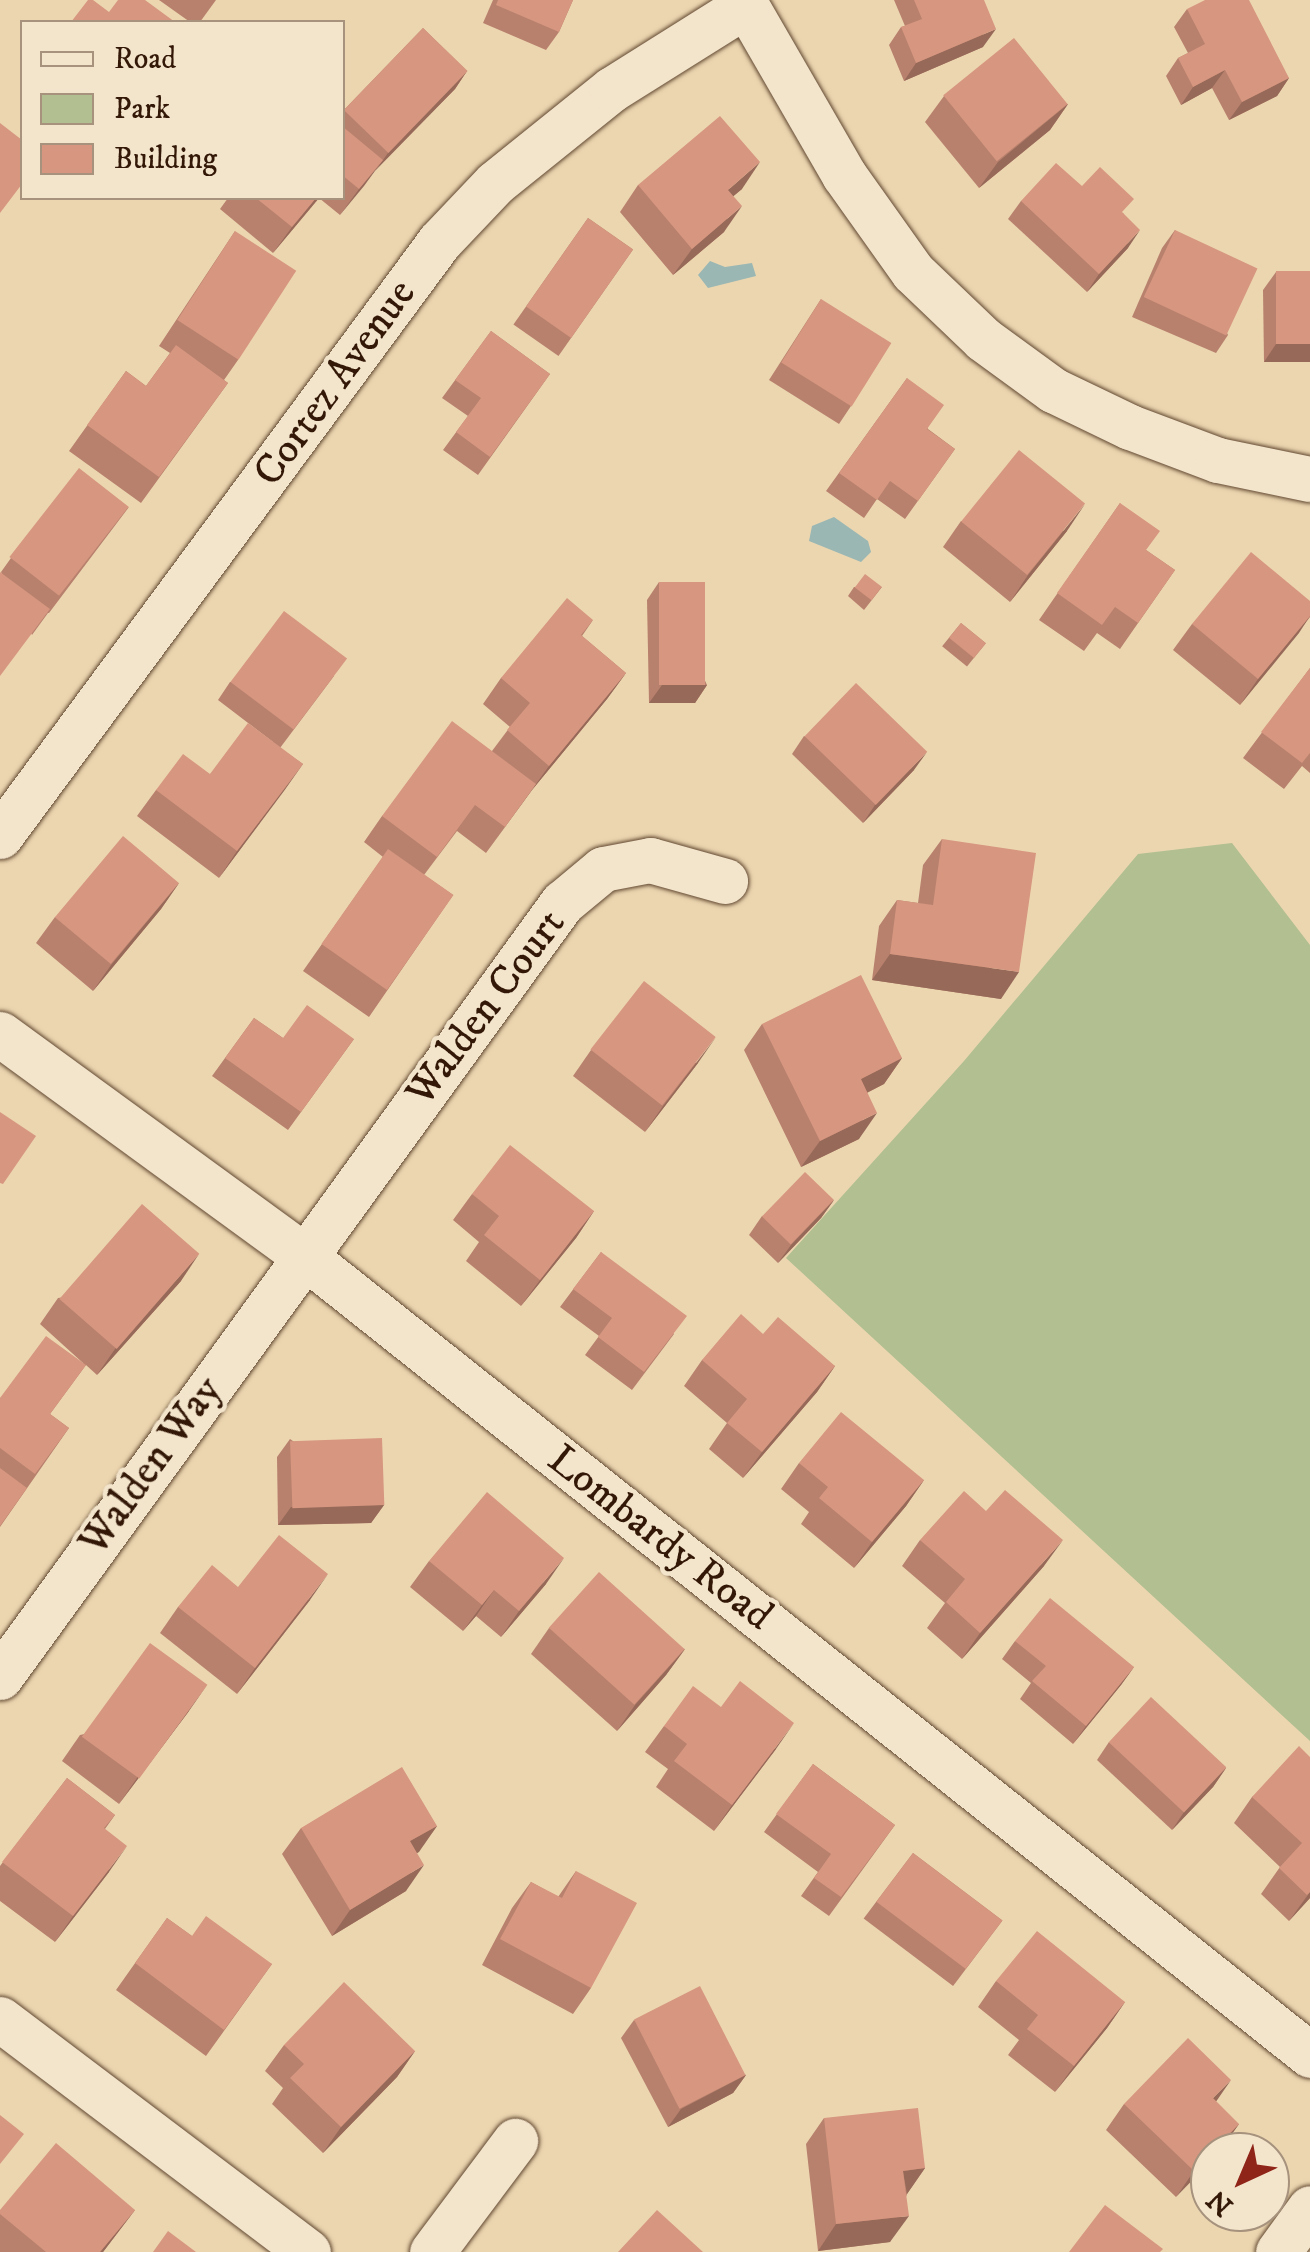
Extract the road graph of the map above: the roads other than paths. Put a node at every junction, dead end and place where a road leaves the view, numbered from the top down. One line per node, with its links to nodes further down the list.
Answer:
1 (744, 3): 2 (street); 3 (street, Cortez Avenue)
2 (1310, 478)
3 (0, 836)
4 (725, 881): 6 (street, Walden Court)
5 (0, 1034): 6 (street, Lombardy Road)
6 (303, 1256): 7 (street, Walden Way); 9 (street, Lombardy Road)
7 (0, 1677)
8 (0, 2020): 12 (street)
9 (1310, 2055)
10 (515, 2142): 13 (street)
11 (1310, 2208): 14 (street)
12 (308, 2252)
13 (432, 2252)
14 (1278, 2252)

